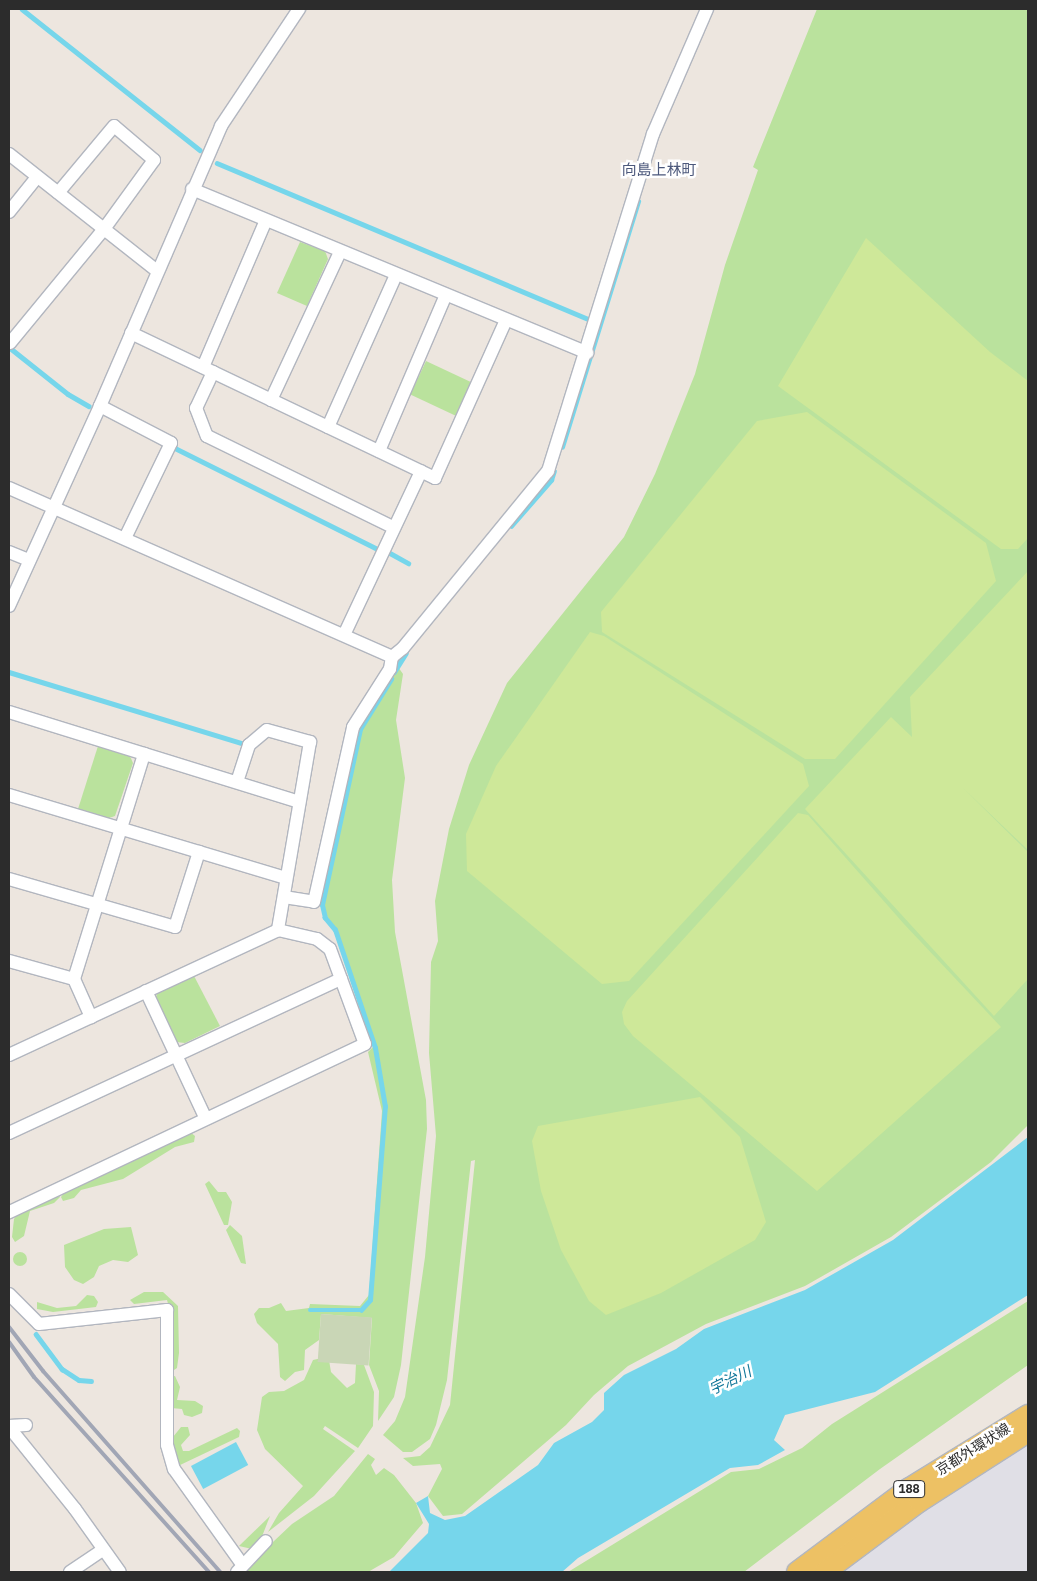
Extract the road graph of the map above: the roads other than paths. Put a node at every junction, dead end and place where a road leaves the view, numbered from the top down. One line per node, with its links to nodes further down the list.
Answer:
1 (299, 9): 5 (street)
2 (707, 9): 17 (street)
3 (9, 154): 4 (street)
4 (38, 177): 6 (street); 7 (street)
5 (192, 190): 8 (street); 11 (street)
6 (58, 193): 9 (street); 9 (street)
7 (9, 212)
8 (265, 222): 10 (street); 18 (street)
9 (104, 229): 11 (street); 16 (street)
10 (340, 252): 12 (street); 19 (street)
11 (157, 271): 15 (street)
12 (396, 275): 13 (street); 21 (street)
13 (446, 295): 14 (street); 22 (street)
14 (506, 320): 17 (street); 23 (street)
15 (131, 333): 18 (street); 20 (street)
16 (10, 344)
17 (587, 352): 32 (street)
18 (208, 370): 19 (street); 26 (street)
19 (271, 400): 21 (street)
20 (100, 406): 25 (street); 27 (street)
21 (328, 427): 22 (street)
22 (379, 451): 23 (street)
23 (422, 471): 26 (street)
24 (9, 488): 25 (street)
25 (52, 505): 27 (street); 29 (street)
26 (394, 528): 31 (street)
27 (125, 538): 31 (street)
28 (9, 552): 29 (street)
29 (29, 560): 30 (street)
30 (9, 606)
31 (344, 636): 32 (street)
32 (392, 657): 42 (street)
33 (9, 712): 34 (street)
34 (144, 754): 35 (street); 38 (street)
35 (237, 782): 37 (street); 37 (street)
36 (9, 795): 38 (street)
37 (299, 802): 40 (street)
38 (119, 829): 39 (street); 43 (street)
39 (199, 852): 40 (street); 43 (street)
40 (286, 878): 42 (street)
41 (9, 879): 43 (street)
42 (284, 897): 44 (street)
43 (97, 906): 46 (street)
44 (278, 930): 47 (street); 48 (street)
45 (9, 961): 46 (street)
46 (74, 979): 49 (street)
47 (341, 979): 51 (street); 52 (street)
48 (146, 991): 49 (street); 51 (street)
49 (91, 1017): 50 (street)
50 (9, 1055)
51 (176, 1056): 52 (street); 53 (street)
52 (206, 1119): 54 (street)
53 (9, 1133)
54 (9, 1212)
55 (9, 1294): 62 (street)
56 (1028, 1415): 65 (main road, 京都外環状線 / 188)
57 (26, 1425): 58 (street)
58 (9, 1426): 61 (street)
59 (1028, 1432): 66 (main road, 京都外環状線 / 188)
60 (266, 1541): 62 (street)
61 (103, 1550): 63 (street); 64 (street)
62 (239, 1568)
63 (70, 1572)
64 (120, 1572)
65 (797, 1572)
66 (826, 1572)

